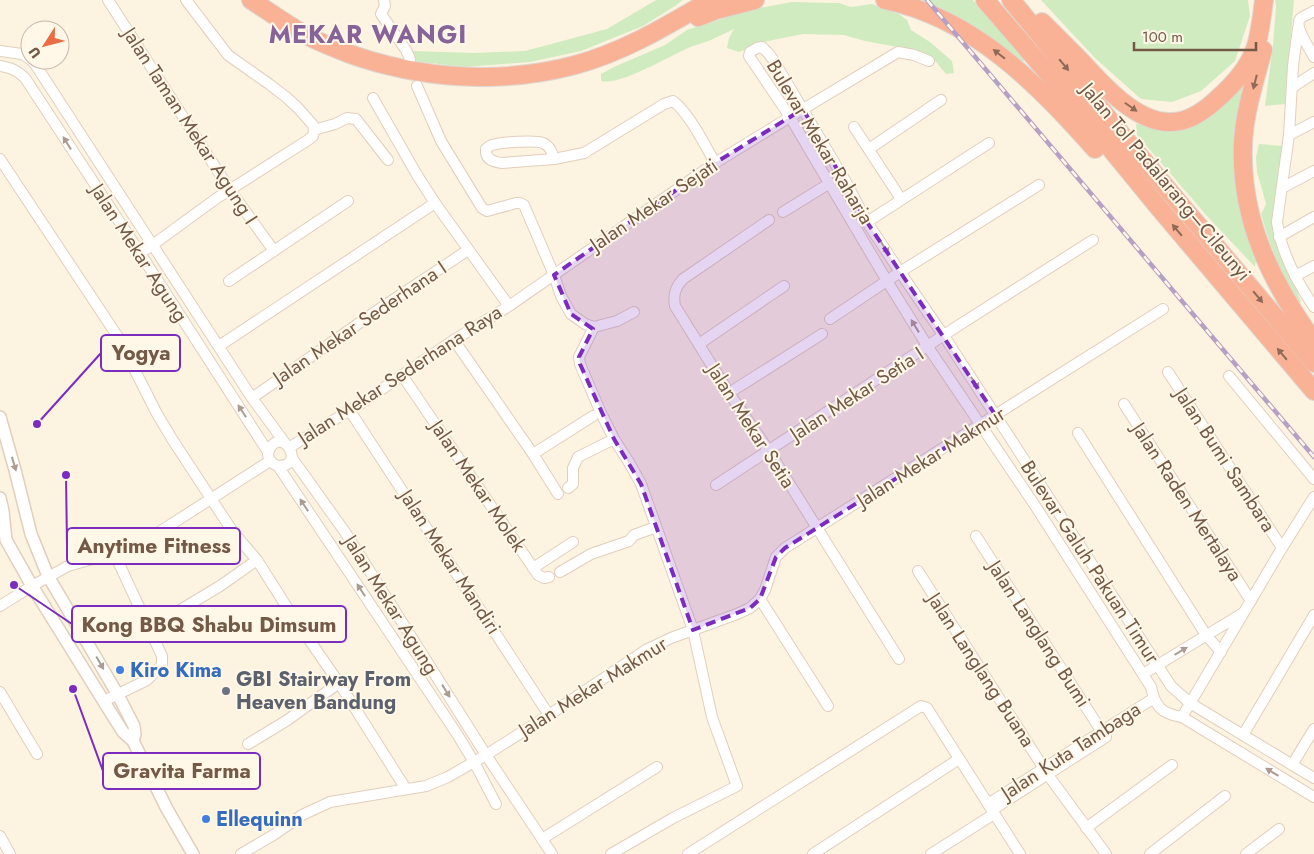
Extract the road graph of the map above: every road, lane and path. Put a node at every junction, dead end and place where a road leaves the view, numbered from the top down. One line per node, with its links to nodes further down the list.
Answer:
1 (108, 0): 46 (street, Jalan Taman Mekar Agung I)
2 (186, 0): 32 (street)
3 (251, 0): 15 (highway)
4 (384, 0): 19 (street)
5 (691, 0): 15 (highway)
6 (711, 0): 15 (highway)
7 (755, 0): 15 (highway)
8 (885, 0): 50 (highway, one-way to 8)
9 (985, 0): 50 (highway, Jalan Tol Padalarang–Cileunyi)
10 (1011, 0): 83 (highway, Jalan Tol Padalarang–Cileunyi, one-way to 83)
11 (1021, 0): 12 (highway, one-way to 12)
12 (1265, 0): 79 (highway, one-way to 79)
13 (1314, 11): 14 (street)
14 (1298, 28): 18 (street); 25 (street)
15 (658, 31)
16 (0, 51): 17 (street, Jalan Mekar Agung)
17 (20, 54)
18 (1314, 56)
19 (410, 60)
20 (929, 62): 28 (street, Jalan Mekar Sejati)
21 (0, 66): 38 (street, Jalan Mekar Agung, one-way to 21)
22 (38, 70): 36 (street, Jalan Mekar Agung)
23 (1314, 73): 25 (street)
24 (417, 86): 65 (street)
25 (1292, 87): 33 (street)
26 (373, 98): 49 (street, Jalan Mekar Sederhana Raya)
27 (941, 100): 35 (street)
28 (805, 108): 29 (street, Jalan Mekar Sejati); 29 (street, Bulevar Mekar Raharja); 54 (street, Bulevar Mekar Raharja)
29 (790, 117): 41 (street, Jalan Mekar Sejati); 43 (street, Bulevar Mekar Raharja)
30 (1314, 122): 33 (street)
31 (854, 127): 35 (street)
32 (314, 130): 40 (street); 46 (street)
33 (1289, 134): 45 (street)
34 (989, 143): 47 (street)
35 (869, 149): 47 (street)
36 (90, 151): 38 (street); 55 (street, Jalan Mekar Agung)
37 (0, 159): 108 (street)
38 (77, 159): 56 (street, Jalan Mekar Agung)
39 (554, 159): 39 (street); 41 (street)
40 (388, 160)
41 (715, 163): 65 (street, Jalan Mekar Sejati)
42 (1314, 171): 45 (street)
43 (830, 183): 51 (street); 68 (street, Bulevar Mekar Raharja)
44 (1039, 185): 64 (street)
45 (1282, 188): 57 (street)
46 (230, 190): 59 (street); 61 (street, Jalan Taman Mekar Agung I)
47 (901, 199): 54 (street)
48 (348, 201): 61 (street)
49 (435, 203): 60 (street, Jalan Mekar Sederhana Raya); 81 (street)
50 (1160, 209): 87 (highway, Jalan Tol Padalarang–Cileunyi, one-way to 50)
51 (783, 212)
52 (1314, 217): 57 (street)
53 (769, 220): 80 (street, Jalan Mekar Setia)
54 (867, 222): 64 (street, Bulevar Mekar Raharja, one-way to 64)
55 (139, 225): 56 (street); 59 (street, Jalan Mekar Agung)
56 (127, 234): 62 (street, Jalan Mekar Agung)
57 (1279, 236): 66 (street)
58 (1093, 240): 76 (street, Jalan Mekar Setia I)
59 (152, 245): 62 (street); 81 (street, Jalan Mekar Agung)
60 (468, 250): 70 (street, Jalan Mekar Sederhana Raya); 89 (street, Jalan Mekar Sederhana I)
61 (274, 251): 67 (street)
62 (140, 253): 101 (street, Jalan Mekar Agung, one-way to 62)
63 (1314, 266): 66 (street)
64 (900, 272): 68 (street); 76 (street, Bulevar Mekar Raharja)
65 (554, 275): 70 (street, Jalan Mekar Sejati); 75 (street)
66 (1295, 276): 71 (street)
67 (229, 281)
68 (887, 281): 74 (street); 82 (street, Bulevar Mekar Raharja, one-way to 68)
69 (784, 286): 80 (street)
70 (508, 306): 78 (street, Jalan Mekar Sederhana Raya)
71 (1314, 307)
72 (1163, 309): 93 (street, Jalan Mekar Makmur)
73 (634, 312): 75 (street)
74 (830, 319)
75 (594, 327): 97 (street)
76 (949, 332): 82 (street, Jalan Mekar Setia I); 93 (street, Bulevar Mekar Raharja, one-way to 93)
77 (822, 334): 88 (street)
78 (454, 340): 85 (street, Jalan Mekar Sederhana Raya); 100 (street)
79 (1314, 342)
80 (699, 344): 88 (street, Jalan Mekar Setia)
81 (219, 346): 89 (street, Jalan Mekar Agung)
82 (928, 346): 95 (street, Bulevar Mekar Raharja); 99 (street, Jalan Mekar Setia I)
83 (1314, 363)
84 (1168, 372): 117 (street, Jalan Bumi Sambara)
85 (402, 375): 91 (street, Jalan Mekar Sederhana Raya); 120 (street, Jalan Mekar Molek)
86 (1229, 376): 102 (street)
87 (1314, 391)
88 (729, 393): 99 (street, Jalan Mekar Setia)
89 (252, 398): 98 (street, Jalan Mekar Agung)
90 (1124, 404): 127 (street, Jalan Raden Mertalaya)
91 (350, 411): 98 (street, Jalan Mekar Sederhana Raya); 145 (street, Jalan Mekar Mandiri)
92 (592, 416): 100 (street)
93 (996, 416): 95 (street, Jalan Mekar Makmur); 109 (street, Bulevar Galuh Pakuan Timur)
94 (0, 417): 123 (street, one-way to 123)
95 (981, 425): 110 (street, Bulevar Galuh Pakuan Timur); 112 (street, Jalan Mekar Makmur)
96 (1078, 433): 133 (street)
97 (614, 439): 104 (street); 111 (street)
98 (289, 449): 101 (street); 101 (street); 113 (street, Jalan Mekar Agung)
99 (769, 452): 103 (street, Jalan Mekar Setia I); 112 (street, Jalan Mekar Setia)
100 (533, 454): 105 (street)
101 (272, 460): 108 (street); 116 (street, Jalan Mekar Agung, one-way to 101)
102 (1314, 479)
103 (716, 485)
104 (568, 488)
105 (558, 494)
106 (1314, 497): 117 (street)
107 (0, 498): 125 (street)
108 (211, 499): 118 (street); 119 (street)
109 (1050, 499): 110 (street); 136 (street, Bulevar Galuh Pakuan Timur)
110 (1036, 507): 137 (street, Bulevar Galuh Pakuan Timur)
111 (656, 527): 122 (street); 132 (street)
112 (816, 529): 126 (street, Jalan Mekar Makmur); 135 (street, Jalan Mekar Setia)
113 (345, 532): 116 (street); 153 (street, Jalan Mekar Agung, one-way to 153)
114 (976, 536): 148 (street, Jalan Langlang Bumi)
115 (573, 542): 120 (street)
116 (330, 543): 155 (street, Jalan Mekar Agung, one-way to 116)
117 (1282, 548): 127 (street)
118 (115, 555): 123 (street); 140 (street)
119 (257, 560): 131 (street); 138 (street)
120 (533, 568): 124 (street, Jalan Mekar Molek)
121 (918, 571): 159 (street, Jalan Langlang Buana)
122 (560, 572)
123 (48, 576): 125 (street); 140 (street, one-way to 140)
124 (549, 577)
125 (32, 586): 128 (street); 142 (street)
126 (760, 600): 132 (street, Jalan Mekar Makmur); 144 (street)
127 (1251, 601): 129 (street)
128 (0, 606)
129 (1244, 612): 133 (street); 134 (street)
130 (1314, 615): 149 (street)
131 (162, 621)
132 (693, 630): 145 (street, Jalan Mekar Makmur); 174 (street)
133 (1206, 636): 134 (street); 136 (street, one-way to 133)
134 (1221, 652): 143 (street)
135 (899, 659)
136 (1156, 666): 137 (street); 143 (street, Bulevar Galuh Pakuan Timur)
137 (1143, 674): 141 (street, Bulevar Galuh Pakuan Timur)
138 (339, 683): 151 (street); 161 (street)
139 (0, 692): 152 (street)
140 (118, 695): 142 (street); 150 (street)
141 (1155, 701): 146 (street); 148 (street, Jalan Kuta Tambaga); 159 (street, Jalan Kuta Tambaga)
142 (104, 702): 150 (street)
143 (1190, 703): 146 (street); 149 (street, Bulevar Galuh Pakuan Timur)
144 (828, 706)
145 (549, 715): 153 (street, Jalan Mekar Makmur)
146 (1182, 718): 162 (street, one-way to 146)
147 (1314, 729): 157 (street)
148 (1102, 732): 159 (street, Jalan Kuta Tambaga)
149 (1242, 735): 157 (street, Bulevar Galuh Pakuan Timur)
150 (133, 742): 171 (street)
151 (248, 744)
152 (37, 754)
153 (486, 755): 155 (street, Jalan Mekar Makmur); 169 (street, Jalan Mekar Agung)
154 (959, 759): 165 (street); 175 (street); 176 (street)
155 (474, 762): 161 (street, Jalan Mekar Makmur); 164 (street, Jalan Mekar Agung)
156 (1172, 765): 166 (street)
157 (1292, 765): 160 (street, Bulevar Galuh Pakuan Timur)
158 (657, 767): 169 (street)
159 (1046, 772): 165 (street, Jalan Kuta Tambaga); 166 (street, Jalan Langlang Buana)
160 (1314, 778)
161 (406, 789): 172 (street, Jalan Mekar Makmur)
162 (1312, 793)
163 (1225, 796): 180 (street)
164 (496, 804)
165 (991, 809): 177 (street, Jalan Kuta Tambaga); 178 (street)
166 (1086, 828): 179 (street, Jalan Langlang Buana)
167 (1279, 829): 181 (street)
168 (0, 836): 170 (street)
169 (542, 839): 173 (street, Jalan Mekar Agung)
170 (10, 854)
171 (193, 854)
172 (242, 854)
173 (552, 854)
174 (611, 854)
175 (688, 854)
176 (813, 854)
177 (931, 854)
178 (1020, 854)
179 (1106, 854)
180 (1150, 854)
181 (1246, 854)

